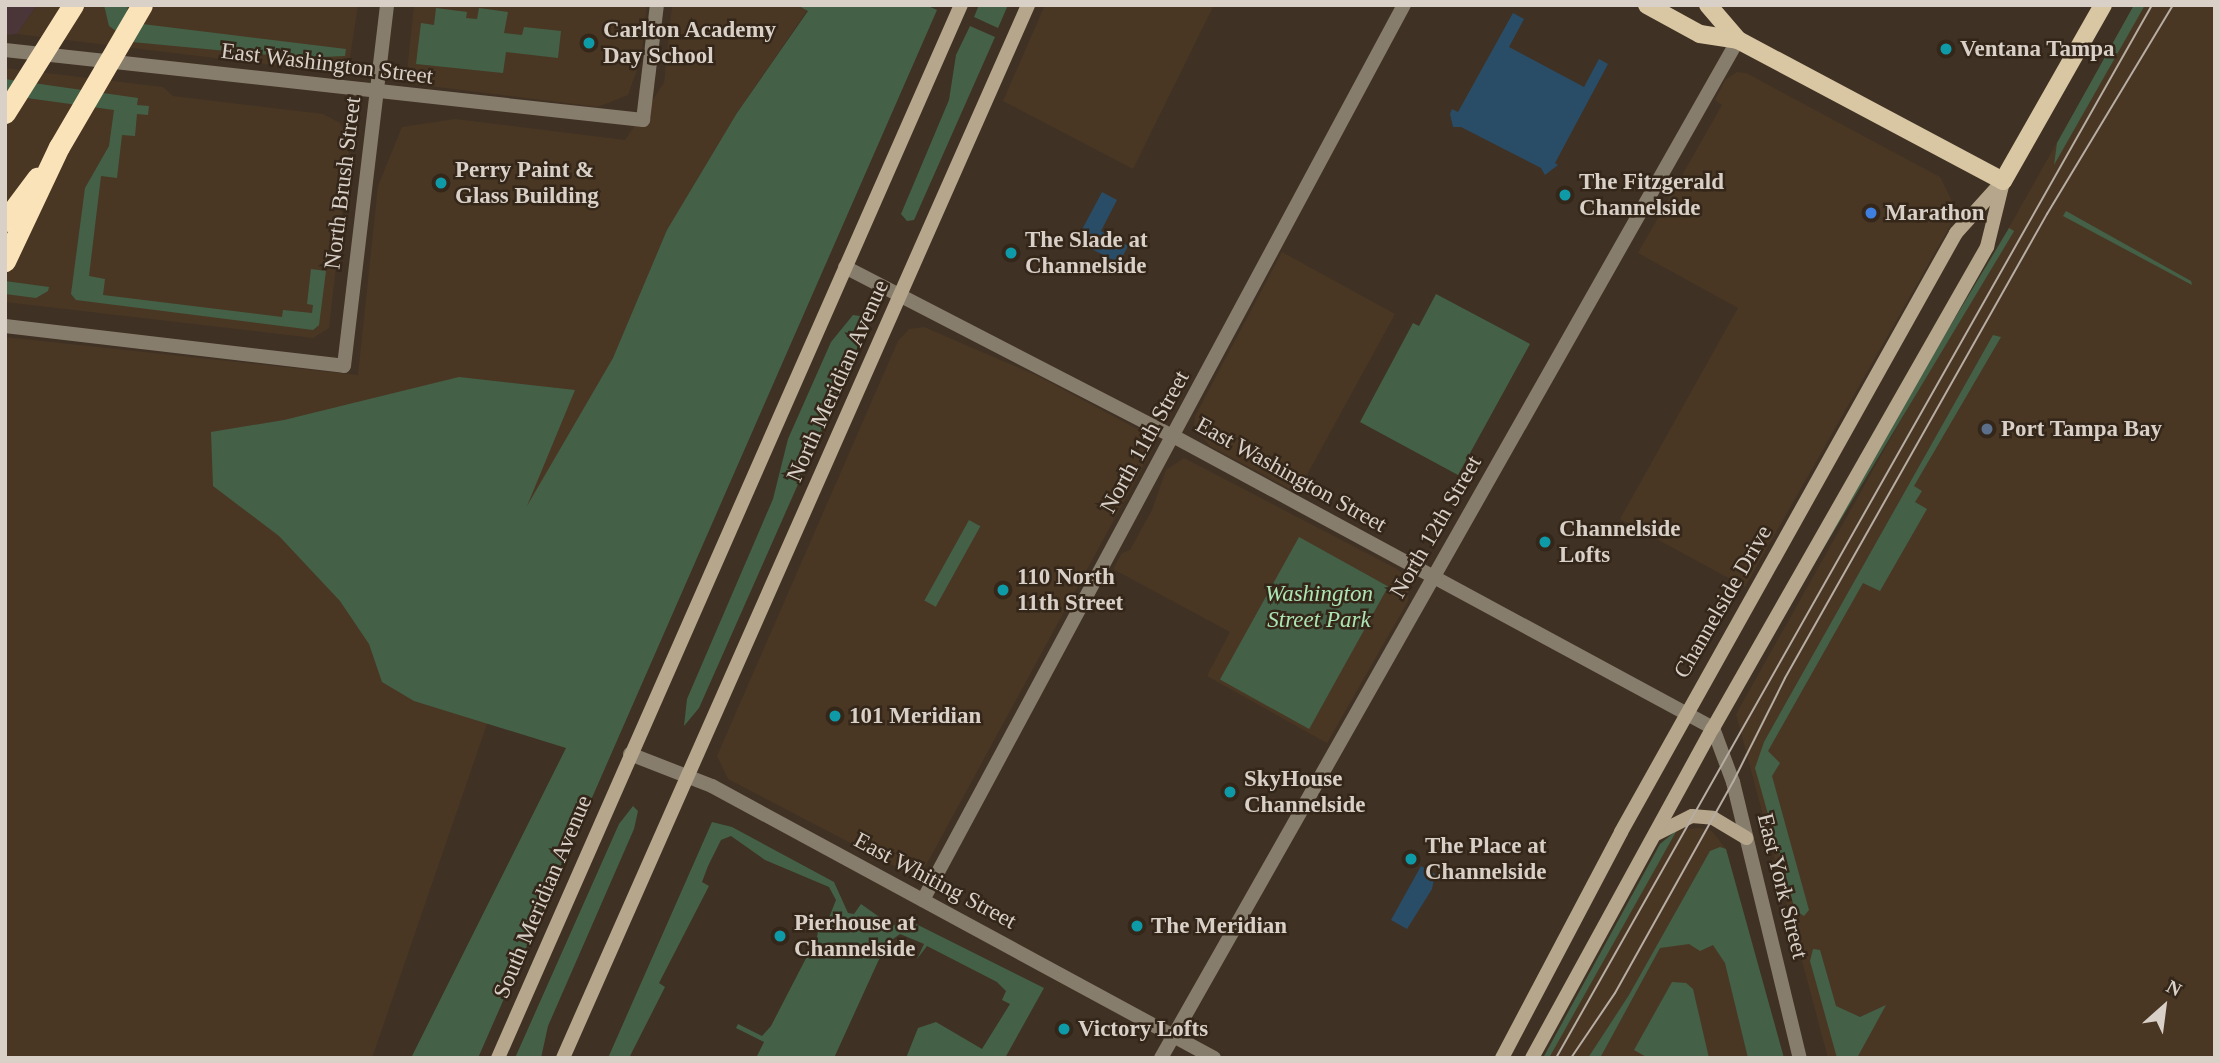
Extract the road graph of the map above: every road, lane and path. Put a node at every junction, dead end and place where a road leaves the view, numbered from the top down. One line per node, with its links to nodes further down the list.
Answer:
1 (73, 5): 14 (highway, bridge)
2 (142, 5): 15 (highway, bridge)
3 (387, 5): 13 (street, North Brush Street)
4 (657, 5): 13 (street, East Washington Street)
5 (961, 5): 19 (main road, North Meridian Avenue)
6 (1028, 5): 20 (main road, North Meridian Avenue)
7 (1404, 5): 22 (street, North 11th Street)
8 (1647, 5): 11 (main road)
9 (1708, 5): 11 (main road)
10 (2103, 5): 16 (main road, Channelside Drive)
11 (1738, 40): 16 (main road); 23 (street, North 12th Street)
12 (5, 50): 13 (street, East Washington Street)
13 (377, 93): 21 (street, North Brush Street)
14 (5, 113)
15 (59, 148): 17 (highway); 18 (highway)
16 (2003, 181): 24 (main road, Channelside Drive); 25 (main road, Channelside Drive)
17 (5, 221)
18 (5, 261)
19 (845, 267): 20 (street, East Washington Street); 26 (main road, North Meridian Avenue)
20 (901, 296): 22 (street, East Washington Street); 27 (main road, North Meridian Avenue)
21 (5, 326)
22 (1175, 437): 23 (street, East Washington Street); 30 (street, North 11th Street)
23 (1433, 578): 24 (street, East Washington Street); 31 (street, North 12th Street)
24 (1688, 714): 25 (street, East Washington Street); 36 (main road, Channelside Drive)
25 (1713, 728): 28 (main road, Channelside Drive); 29 (street, East York Street)
26 (630, 754): 27 (street, East Whiting Street); 32 (main road, South Meridian Avenue)
27 (688, 774): 30 (street, East Whiting Street); 33 (main road)
28 (1652, 837): 29 (main road); 37 (main road, Channelside Drive)
29 (1746, 838): 38 (street, East York Street)
30 (923, 900): 31 (street, East Whiting Street)
31 (1174, 1036): 34 (street, North 12th Street); 35 (street, East Whiting Street)
32 (498, 1058)
33 (563, 1058)
34 (1161, 1058)
35 (1214, 1058)
36 (1502, 1058)
37 (1531, 1058)
38 (1800, 1058)

